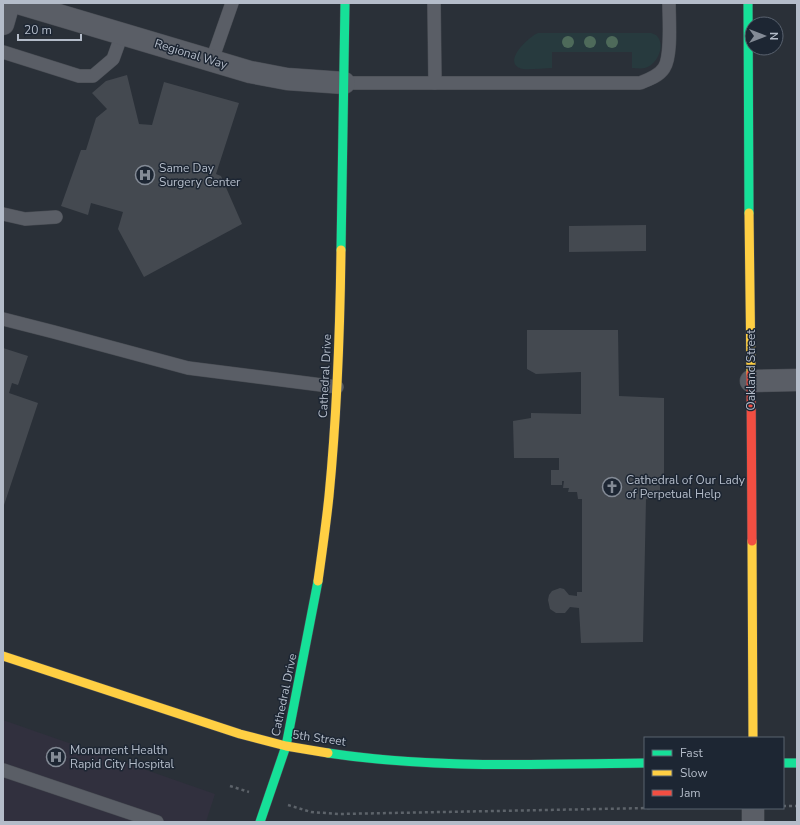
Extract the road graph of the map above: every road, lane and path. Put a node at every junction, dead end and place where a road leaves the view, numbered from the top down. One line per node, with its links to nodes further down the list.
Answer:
1 (9, 3): 9 (street)
2 (18, 3): 8 (street, Regional Way)
3 (232, 3): 12 (lane)
4 (345, 3): 13 (main road, Cathedral Drive)
5 (434, 3): 14 (lane)
6 (669, 3): 14 (lane)
7 (748, 3): 19 (main road, Oakland Street)
8 (45, 7): 10 (street, Regional Way)
9 (3, 24)
10 (122, 34): 11 (lane); 12 (street, Regional Way)
11 (3, 52)
12 (212, 60): 13 (street, Regional Way)
13 (344, 83): 14 (lane); 20 (main road, Cathedral Drive)
14 (435, 83)
15 (3, 214): 16 (lane)
16 (56, 218)
17 (3, 319): 20 (lane)
18 (797, 380): 19 (street)
19 (751, 381): 22 (main road, Oakland Street)
20 (338, 387): 23 (main road, Cathedral Drive)
21 (3, 656): 23 (main road, 5th Street)
22 (753, 737)
23 (286, 746): 24 (main road, 5th Street); 29 (main road, Cathedral Drive)
24 (644, 763)
25 (784, 763): 26 (main road)
26 (797, 763)
27 (3, 770): 34 (lane)
28 (230, 786): 29 (path)
29 (268, 799): 32 (path); 35 (main road, Cathedral Drive)
30 (784, 806): 31 (path)
31 (797, 806)
32 (644, 808)
33 (753, 809): 36 (street)
34 (157, 822)
35 (260, 822)
36 (753, 822)

